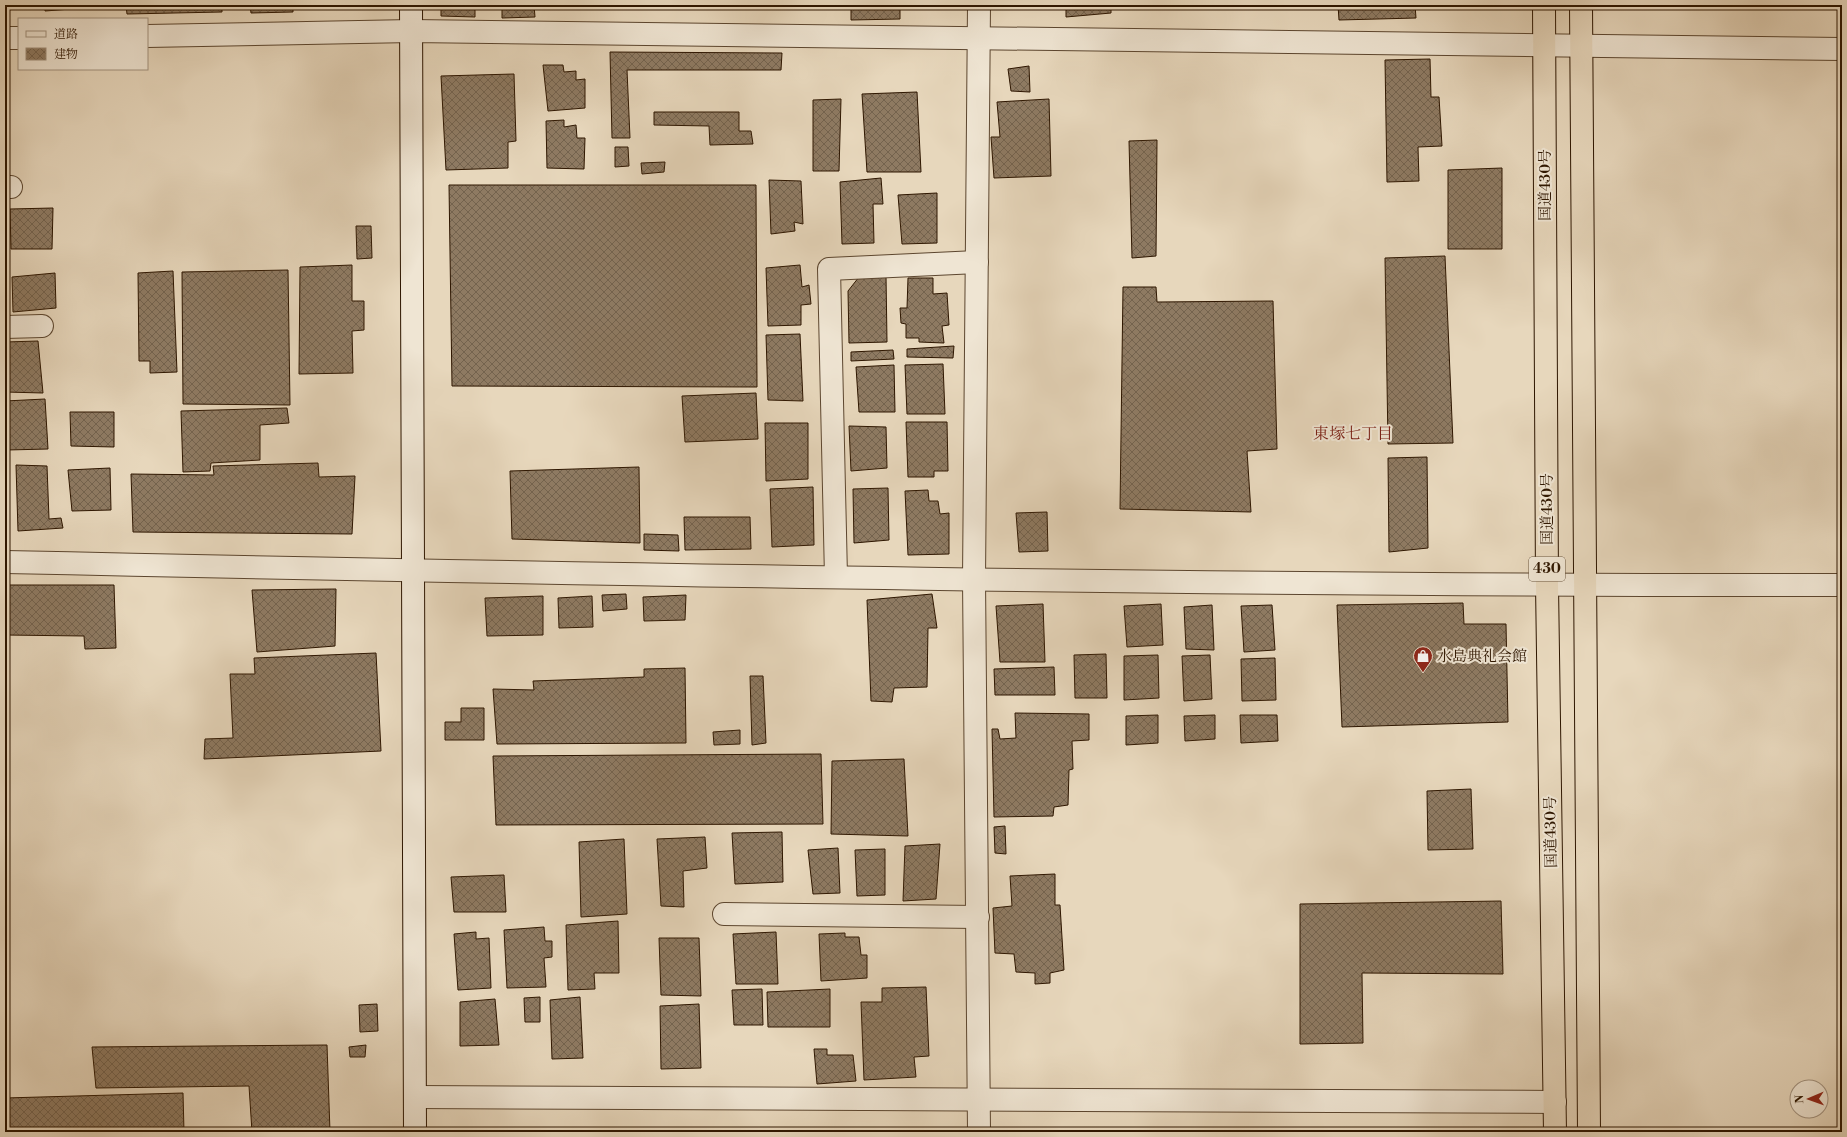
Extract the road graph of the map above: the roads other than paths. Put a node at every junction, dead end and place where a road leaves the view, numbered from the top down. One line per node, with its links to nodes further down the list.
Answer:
1 (411, 5): 5 (street)
2 (979, 5): 9 (street)
3 (1544, 5): 10 (highway, 国道430号 / 430)
4 (1582, 5): 11 (highway, 430)
5 (412, 31): 6 (street); 9 (street); 17 (street)
6 (148, 36)
7 (5, 38): 8 (street)
8 (18, 38)
9 (979, 38): 10 (street); 13 (street)
10 (1544, 45): 11 (street); 20 (highway, 国道430号 / 430)
11 (1582, 46): 12 (street); 21 (highway, 430)
12 (1842, 49)
13 (977, 262): 18 (street); 19 (street)
14 (5, 326): 15 (street)
15 (42, 326)
16 (5, 562): 17 (street)
17 (412, 571): 18 (street); 25 (street)
18 (836, 577): 19 (street)
19 (974, 579): 20 (street); 24 (street)
20 (1547, 585): 21 (street); 27 (highway, 国道430号 / 430)
21 (1585, 585): 22 (street); 31 (highway, 430)
22 (1842, 585)
23 (724, 914): 24 (street)
24 (978, 917): 26 (street)
25 (414, 1097): 26 (street); 28 (street)
26 (980, 1098): 27 (street); 29 (street)
27 (1555, 1102): 30 (highway, 国道430号 / 430)
28 (415, 1132)
29 (979, 1132)
30 (1555, 1132)
31 (1589, 1132)

